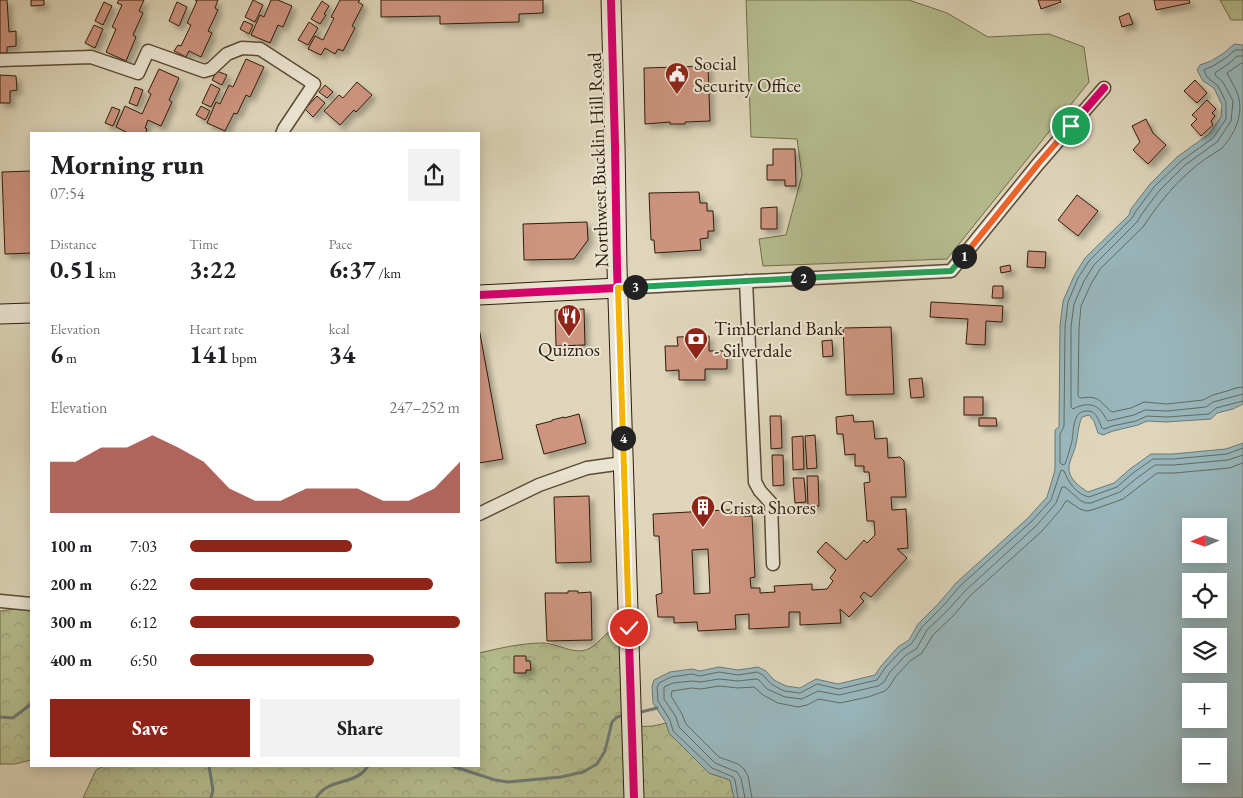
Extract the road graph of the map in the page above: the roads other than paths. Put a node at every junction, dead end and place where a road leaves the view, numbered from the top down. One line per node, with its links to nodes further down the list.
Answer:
1 (611, 0): 6 (main road, Northwest Bucklin Hill Road)
2 (0, 60): 4 (street)
3 (1104, 88): 5 (street)
4 (283, 132)
5 (746, 281): 6 (street); 12 (street)
6 (618, 288): 7 (main road); 10 (main road, Northwest Bucklin Hill Road)
7 (480, 295)
8 (30, 313): 9 (main road)
9 (0, 314)
10 (623, 463): 11 (street); 15 (main road, Northwest Bucklin Hill Road)
11 (480, 514)
12 (773, 564)
13 (0, 601): 14 (street)
14 (30, 604)
15 (634, 798)

